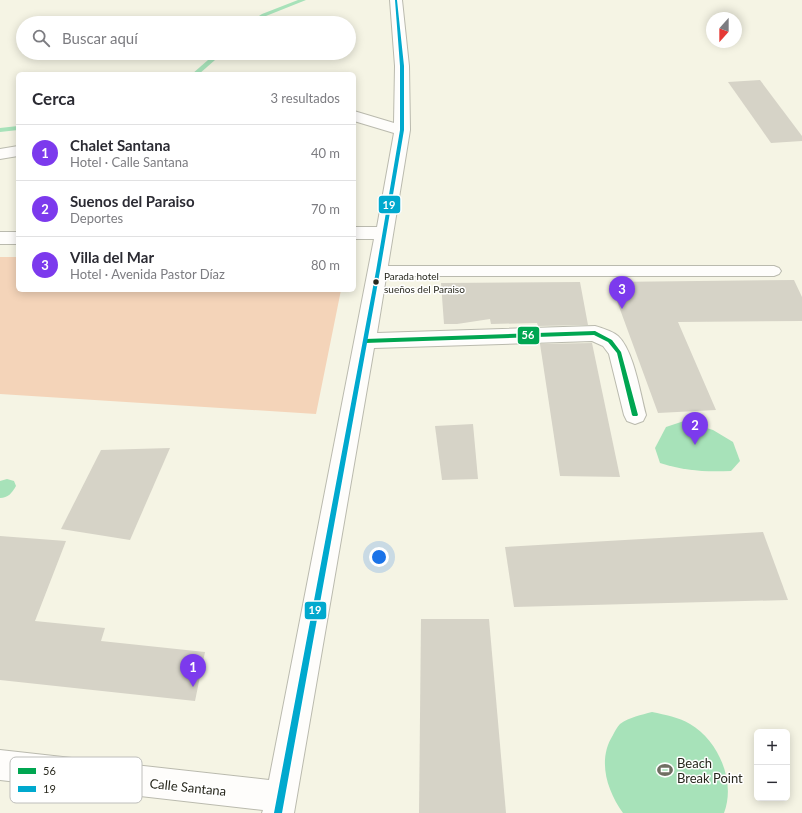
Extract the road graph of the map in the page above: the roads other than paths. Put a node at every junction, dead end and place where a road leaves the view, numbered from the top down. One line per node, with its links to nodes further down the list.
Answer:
1 (396, 0): 3 (street)
2 (356, 117): 3 (street)
3 (402, 130): 7 (street)
4 (16, 151): 5 (street)
5 (0, 154)
6 (356, 233): 7 (street)
7 (385, 233): 10 (street)
8 (0, 238): 9 (street)
9 (16, 238)
10 (378, 271): 11 (lane); 12 (street)
11 (774, 271)
12 (365, 341): 13 (street); 17 (street)
13 (635, 415)
14 (0, 765): 15 (street, Calle Santana)
15 (10, 766)
16 (142, 785): 17 (street, Calle Santana)
17 (279, 805)

